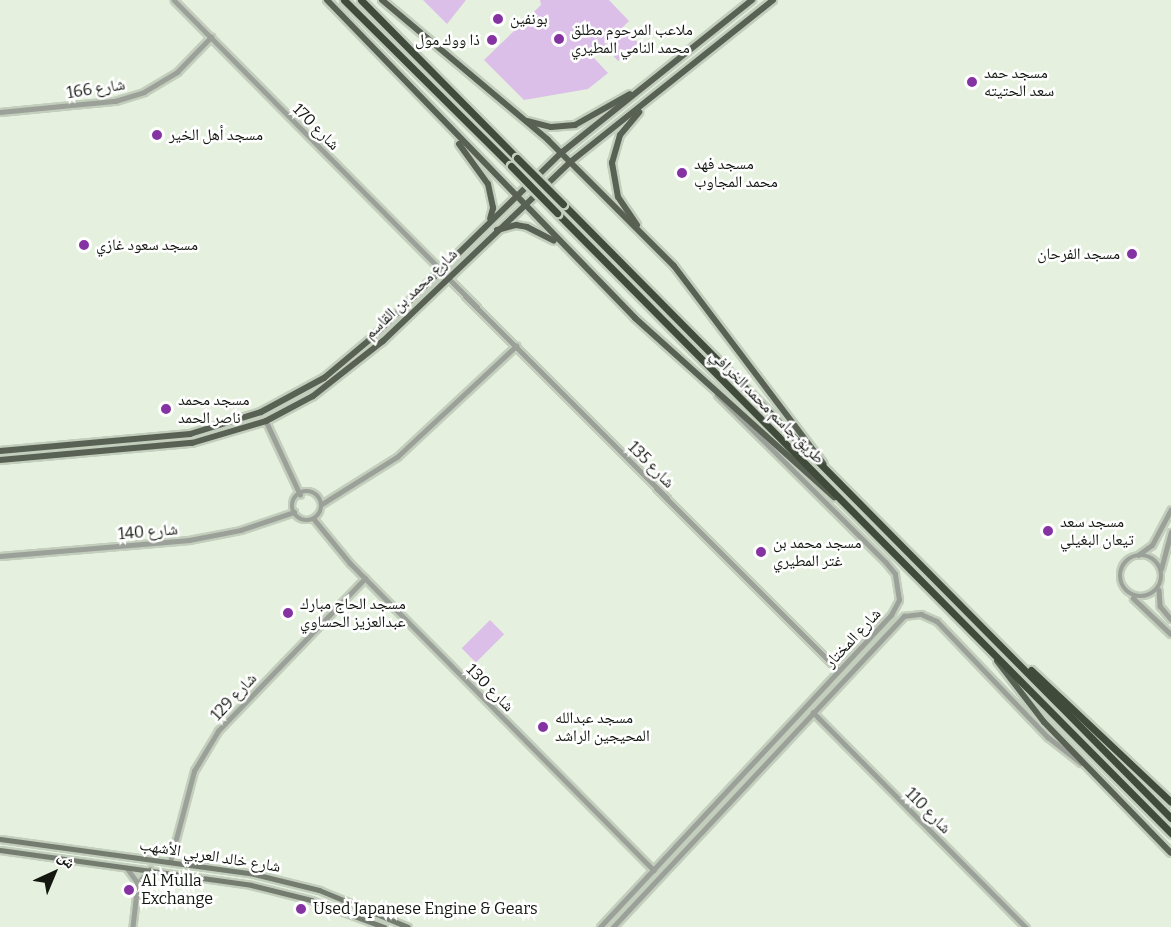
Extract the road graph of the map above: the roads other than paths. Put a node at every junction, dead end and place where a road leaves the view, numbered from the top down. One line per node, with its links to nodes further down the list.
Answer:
1 (174, 0): 8 (street, شارع 170)
2 (327, 0): 13 (main road)
3 (344, 0): 34 (highway, طريق جاسم محمد الخرافي, bridge)
4 (361, 0): 29 (highway, طريق جاسم محمد الخرافي, bridge)
5 (382, 0): 12 (main road)
6 (752, 0): 9 (main road, شارع محمد بن القاسم)
7 (773, 0): 10 (main road, شارع محمد بن القاسم)
8 (211, 37): 11 (street, شارع 166); 22 (street, شارع 170)
9 (646, 85): 12 (main road); 14 (main road, شارع محمد بن القاسم)
10 (645, 104): 15 (main road, شارع محمد بن القاسم); 20 (main road)
11 (0, 112)
12 (515, 116): 14 (main road)
13 (442, 122): 16 (main road); 18 (main road)
14 (561, 153): 15 (main road); 16 (main road, شارع محمد بن القاسم)
15 (569, 163): 17 (main road, شارع محمد بن القاسم); 20 (main road)
16 (514, 196): 17 (main road); 18 (main road, شارع محمد بن القاسم)
17 (522, 205): 19 (main road, شارع محمد بن القاسم); 21 (main road)
18 (490, 220): 22 (main road, شارع محمد بن القاسم)
19 (494, 231): 21 (main road); 23 (main road, شارع محمد بن القاسم)
20 (650, 242): 29 (main road)
21 (562, 246): 25 (main road)
22 (442, 271): 27 (main road, شارع محمد بن القاسم)
23 (447, 277): 24 (street, شارع 135); 26 (main road, شارع محمد بن القاسم)
24 (516, 346): 31 (street); 49 (street, شارع 135)
25 (686, 363): 34 (main road); 43 (street, شارع المختار)
26 (266, 421): 28 (main road, شارع محمد بن القاسم); 30 (street)
27 (0, 451)
28 (0, 460)
29 (837, 481): 46 (highway, طريق جاسم محمد الخرافي)
30 (300, 494): 31 (street); 33 (street)
31 (322, 504): 35 (street)
32 (1171, 510): 37 (street)
33 (294, 512): 35 (street); 38 (street, شارع 140)
34 (858, 517): 48 (highway, طريق جاسم محمد الخرافي)
35 (314, 519): 40 (street, شارع 130)
36 (1171, 532): 39 (street)
37 (1138, 555): 39 (street); 42 (street)
38 (0, 556)
39 (1161, 568): 41 (street)
40 (365, 578): 66 (street, شارع 129); 69 (street, شارع 130)
41 (1160, 587): 42 (street); 45 (street)
42 (1129, 594): 47 (street)
43 (896, 608): 44 (street); 49 (street, شارع المختار)
44 (904, 616): 50 (street, شارع المختار); 52 (street, شارع المختار)
45 (1171, 619)
46 (983, 628): 56 (highway); 57 (highway, طريق جاسم محمد الخرافي)
47 (1171, 634)
48 (984, 644): 52 (main road); 58 (highway, طريق جاسم محمد الخرافي)
49 (838, 670): 51 (street, شارع المختار)
50 (813, 712): 53 (street, شارع المختار); 82 (street, شارع 110)
51 (748, 768): 53 (street); 54 (street, شارع المختار)
52 (1088, 768): 63 (main road)
53 (754, 774): 55 (street, شارع المختار)
54 (738, 779): 55 (street); 69 (street, شارع المختار)
55 (744, 785): 81 (street, شارع المختار)
56 (1171, 802)
57 (1171, 818)
58 (1171, 833)
59 (0, 839): 60 (main road, شارع خالد العربي الأشهب)
60 (55, 847): 61 (main road, شارع خالد العربي الأشهب); 64 (main road)
61 (69, 849): 65 (main road); 66 (main road, شارع خالد العربي الأشهب)
62 (0, 850): 64 (main road, شارع خالد العربي الأشهب)
63 (1171, 853)
64 (53, 857): 65 (main road, شارع خالد العربي الأشهب)
65 (67, 858): 67 (main road, شارع خالد العربي الأشهب)
66 (170, 862): 70 (main road, شارع خالد العربي الأشهب)
67 (124, 866): 68 (main road, شارع خالد العربي الأشهب); 72 (street)
68 (150, 869): 72 (street); 73 (main road, شارع خالد العربي الأشهب)
69 (654, 870): 80 (street, شارع المختار)
70 (252, 874): 71 (main road, شارع خالد العربي الأشهب); 73 (main road)
71 (266, 877): 74 (main road); 79 (main road, شارع خالد العربي الأشهب)
72 (138, 883): 76 (street)
73 (251, 885): 74 (main road, شارع خالد العربي الأشهب)
74 (266, 888): 75 (main road, شارع خالد العربي الأشهب)
75 (364, 919): 77 (street); 78 (main road, شارع خالد العربي الأشهب)
76 (133, 927)
77 (371, 927)
78 (384, 927)
79 (408, 927)
80 (600, 927)
81 (613, 927)
82 (1026, 927)

